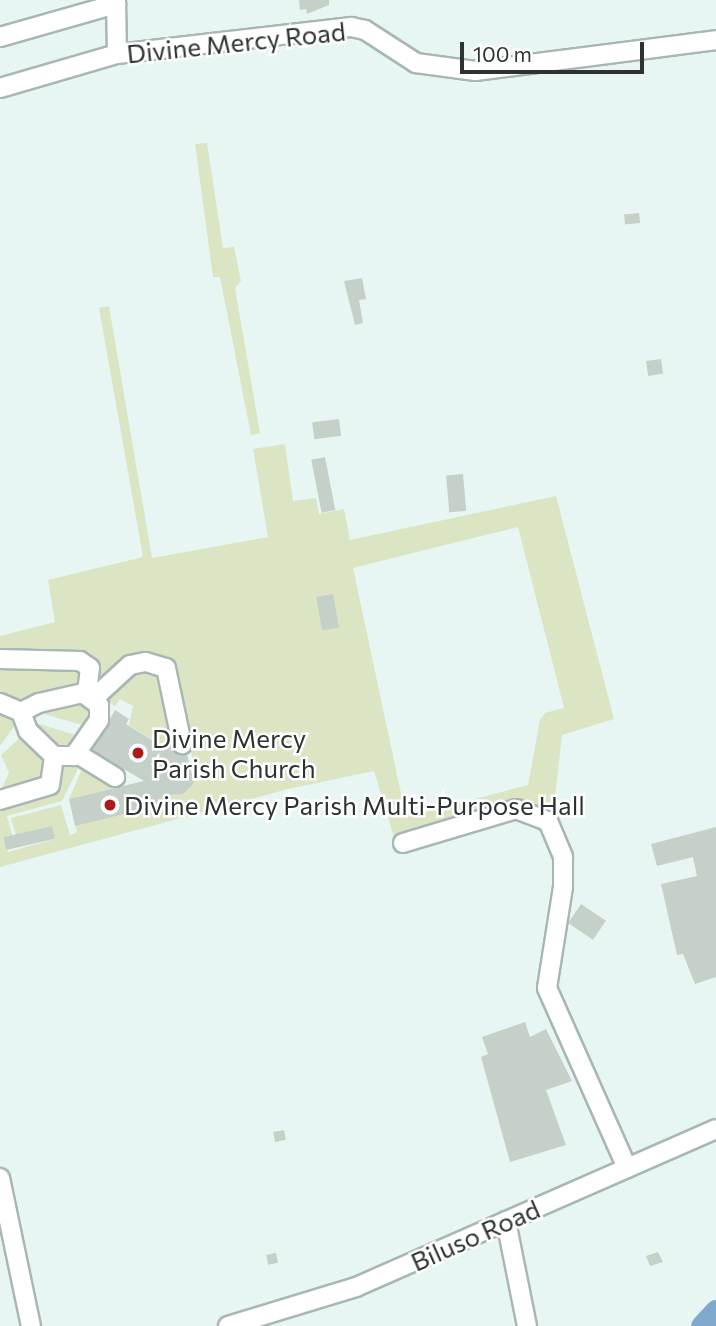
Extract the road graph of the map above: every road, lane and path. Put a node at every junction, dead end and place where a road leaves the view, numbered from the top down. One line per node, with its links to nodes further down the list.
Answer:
1 (116, 2): 2 (street); 4 (street)
2 (0, 37)
3 (716, 40): 4 (street, Divine Mercy Road)
4 (117, 54): 5 (street, Divine Mercy Road)
5 (0, 89)
6 (0, 659): 7 (street)
7 (90, 696): 9 (street); 10 (street); 11 (street)
8 (0, 703): 9 (street)
9 (21, 712): 12 (street)
10 (182, 744)
11 (76, 753): 12 (street); 13 (street)
12 (54, 756): 14 (street)
13 (115, 778)
14 (0, 800)
15 (403, 843): 17 (street)
16 (716, 1129): 17 (street, Biluso Road)
17 (627, 1168): 19 (street, Biluso Road)
18 (0, 1178): 20 (street)
19 (506, 1222): 21 (street, Biluso Road); 22 (street)
20 (31, 1326)
21 (228, 1326)
22 (527, 1326)

